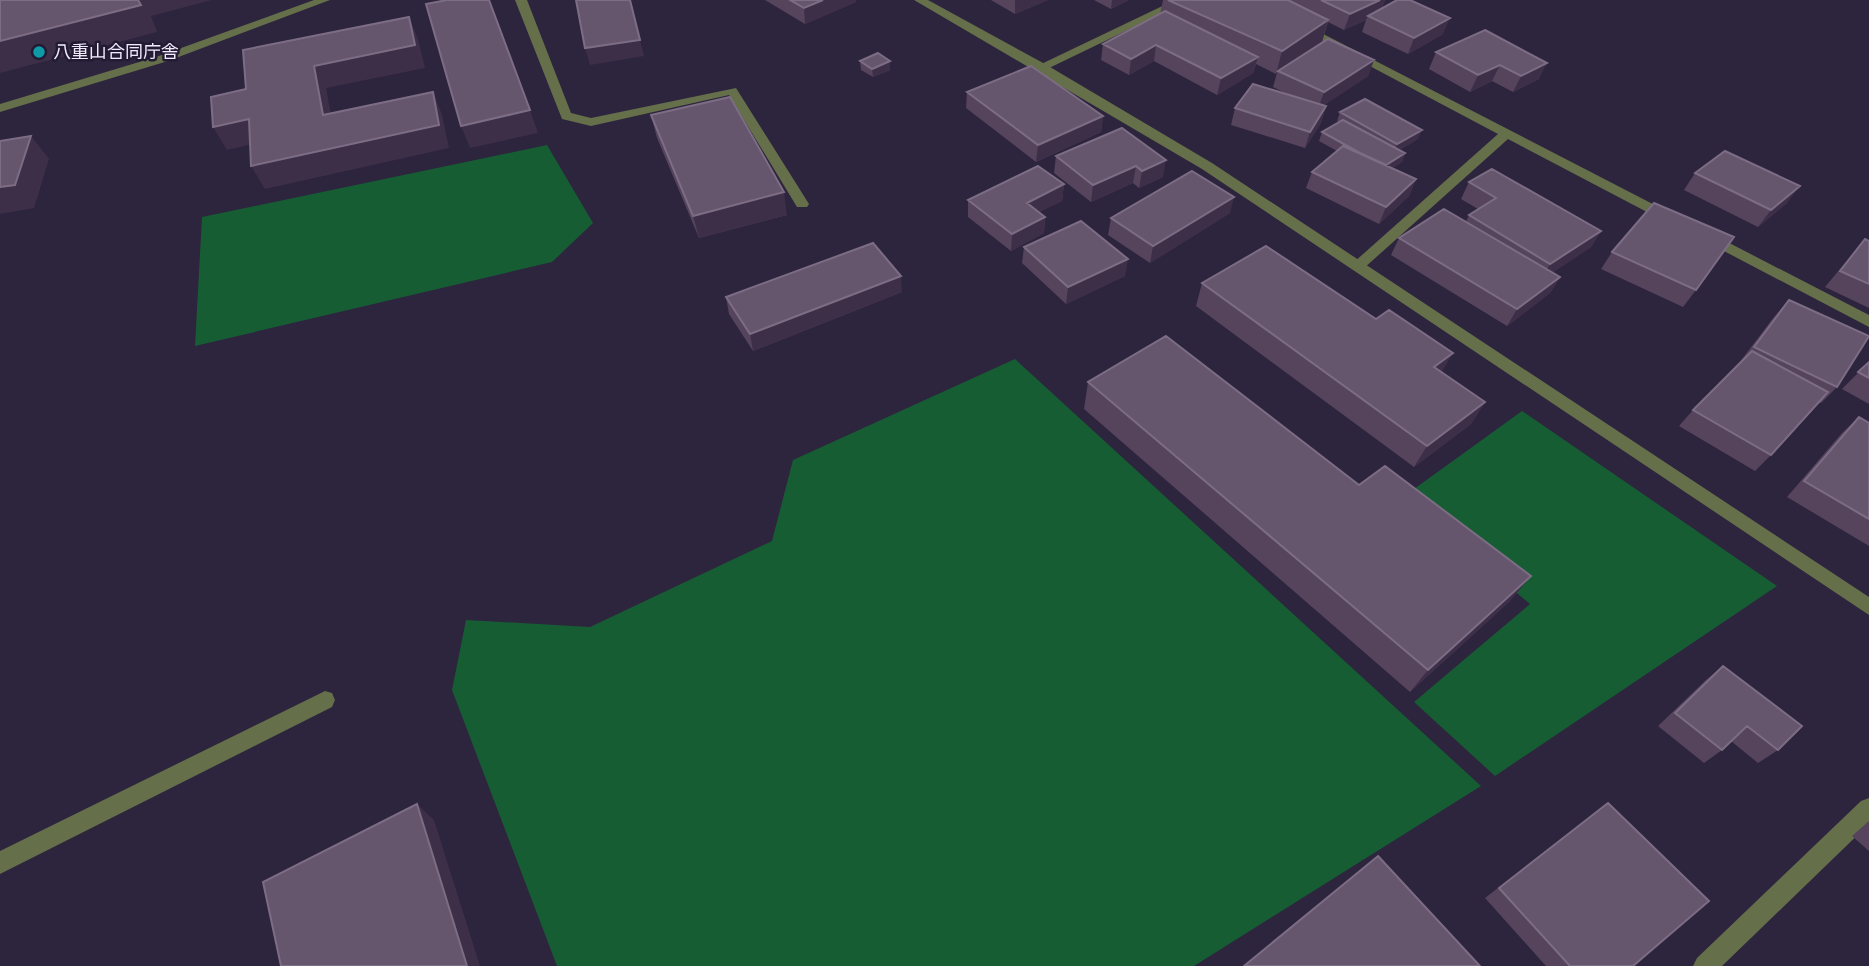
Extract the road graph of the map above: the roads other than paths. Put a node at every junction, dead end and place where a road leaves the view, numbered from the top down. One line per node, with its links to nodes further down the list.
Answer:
1 (324, 0): 7 (street)
2 (521, 0): 9 (street)
3 (920, 0): 6 (street)
4 (1184, 0): 6 (street)
5 (1289, 19): 8 (street)
6 (1041, 67): 10 (street)
7 (0, 108)
8 (1507, 133): 10 (street); 11 (street)
9 (802, 204)
10 (1358, 266): 12 (street)
11 (1869, 321)
12 (1869, 607)
13 (325, 701): 15 (street)
14 (1869, 809): 16 (street)
15 (0, 863)
16 (1705, 966)

